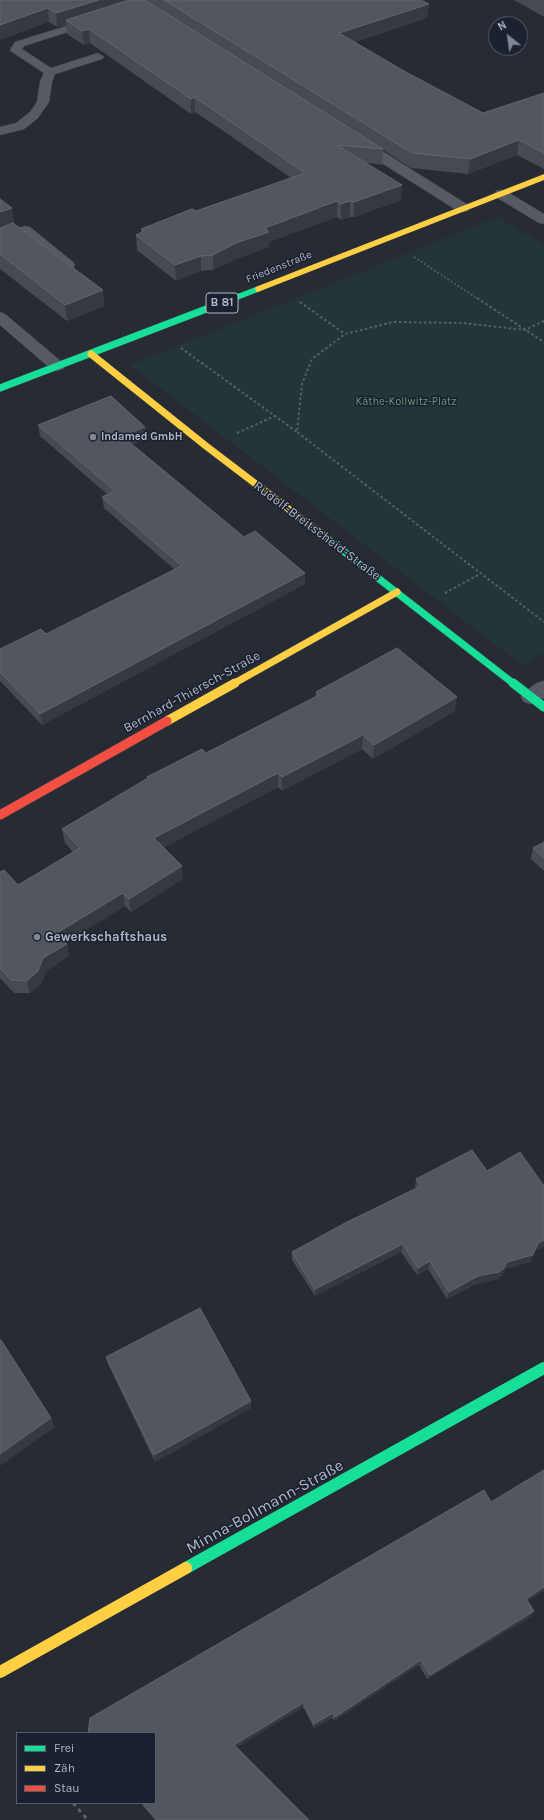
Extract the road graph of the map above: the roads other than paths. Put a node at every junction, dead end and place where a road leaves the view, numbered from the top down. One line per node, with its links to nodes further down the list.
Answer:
1 (103, 18): 3 (lane)
2 (98, 57): 3 (lane)
3 (50, 72): 4 (lane)
4 (0, 131)
5 (349, 136): 8 (street)
6 (544, 177): 7 (street, Friedenstraße / B 81)
7 (501, 194): 8 (street, Friedenstraße / B 81); 9 (street)
8 (463, 208): 13 (street, Friedenstraße / B 81)
9 (544, 220)
10 (0, 239): 11 (lane)
11 (68, 265)
12 (0, 317): 14 (street)
13 (91, 354): 14 (street, Friedenstraße / B 81); 16 (street, Rudolf-Breitscheid-Straße)
14 (57, 366): 15 (street, Friedenstraße / B 81)
15 (0, 388)
16 (397, 592): 17 (street, Rudolf-Breitscheid-Straße); 18 (street, Bernhard-Thiersch-Straße)
17 (540, 697)
18 (0, 815)
19 (544, 1368): 20 (street, Minna-Bollmann-Straße)
20 (0, 1672)

